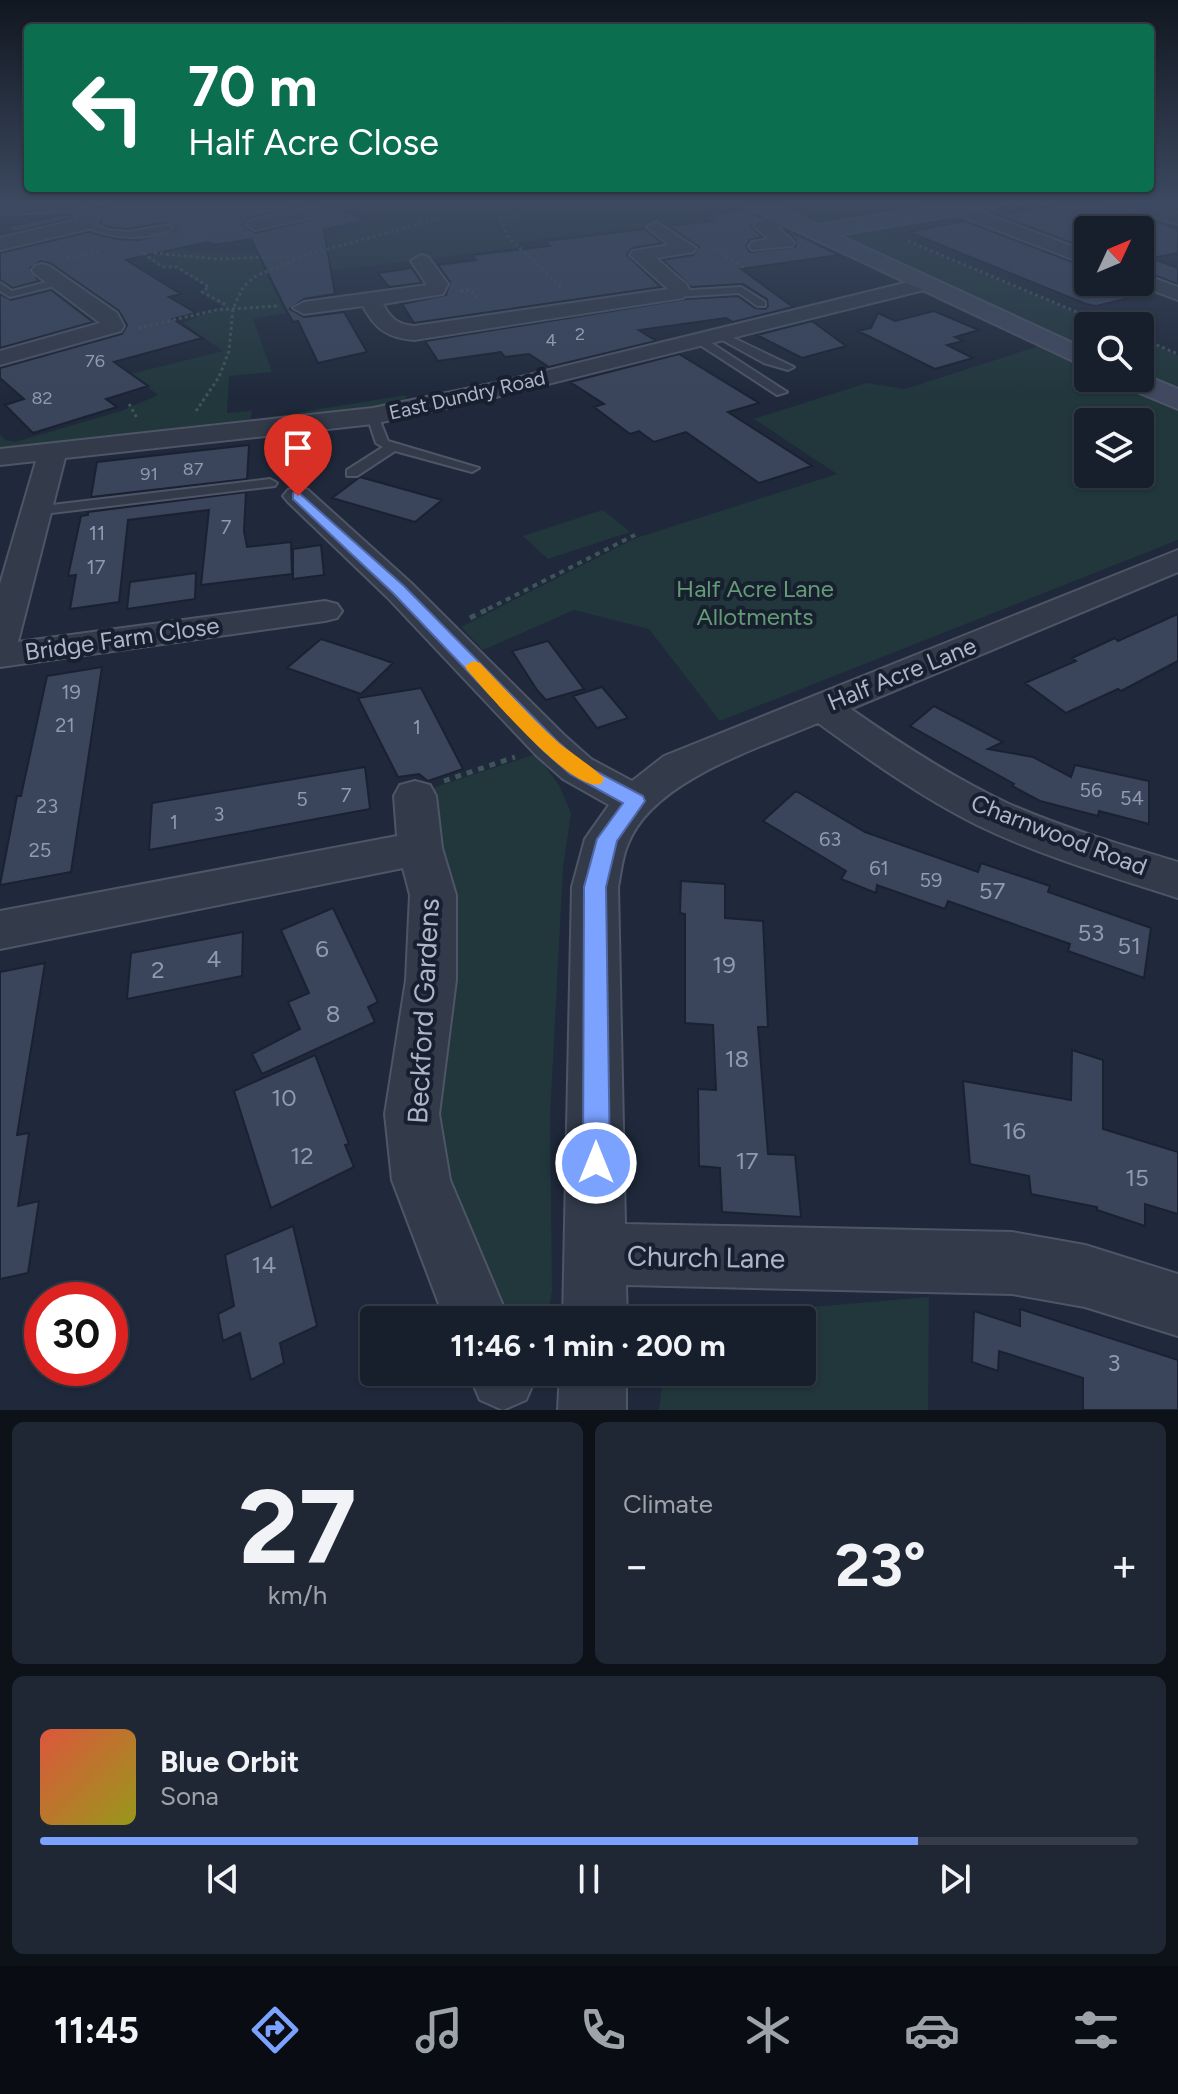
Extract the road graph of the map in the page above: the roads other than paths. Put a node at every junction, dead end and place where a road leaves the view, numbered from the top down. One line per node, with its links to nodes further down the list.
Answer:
1 (426, 268): 10 (street)
2 (656, 268): 8 (street)
3 (882, 268): 5 (street)
4 (51, 276): 7 (lane); 17 (street)
5 (925, 284): 14 (street, East Dundry Road); 16 (street)
6 (1154, 285): 9 (street)
7 (0, 286)
8 (676, 294): 11 (lane); 13 (street)
9 (1178, 294)
10 (370, 299): 12 (street); 13 (street)
11 (761, 304)
12 (304, 308)
13 (588, 308): 15 (street)
14 (708, 337): 15 (street, East Dundry Road); 18 (lane); 20 (lane)
15 (648, 352): 22 (street, East Dundry Road)
16 (1074, 353)
17 (0, 358)
18 (788, 367)
19 (1154, 389): 21 (street)
20 (781, 392)
21 (1178, 400)
22 (373, 416): 23 (lane); 24 (street, East Dundry Road)
23 (394, 446): 26 (lane); 27 (lane)
24 (52, 453): 25 (street, East Dundry Road); 29 (street)
25 (0, 457)
26 (472, 468)
27 (352, 473)
28 (293, 504): 29 (lane); 37 (street)
29 (35, 511): 31 (street)
30 (1178, 560): 35 (street, Half Acre Lane)
31 (7, 592): 33 (street)
32 (325, 611): 34 (street, Bridge Farm Close)
33 (0, 645)
34 (0, 656)
35 (821, 707): 37 (street, Half Acre Lane); 39 (street, Charnwood Road)
36 (415, 796): 38 (street, Beckford Gardens)
37 (635, 801): 41 (street, Church Lane)
38 (420, 848): 40 (street); 43 (street, Beckford Gardens)
39 (1178, 880)
40 (0, 930)
41 (596, 1254): 42 (street, Church Lane); 44 (street)
42 (1178, 1305)
43 (463, 1306)
44 (595, 1306)
45 (593, 1386): 46 (street)
46 (592, 1410)

